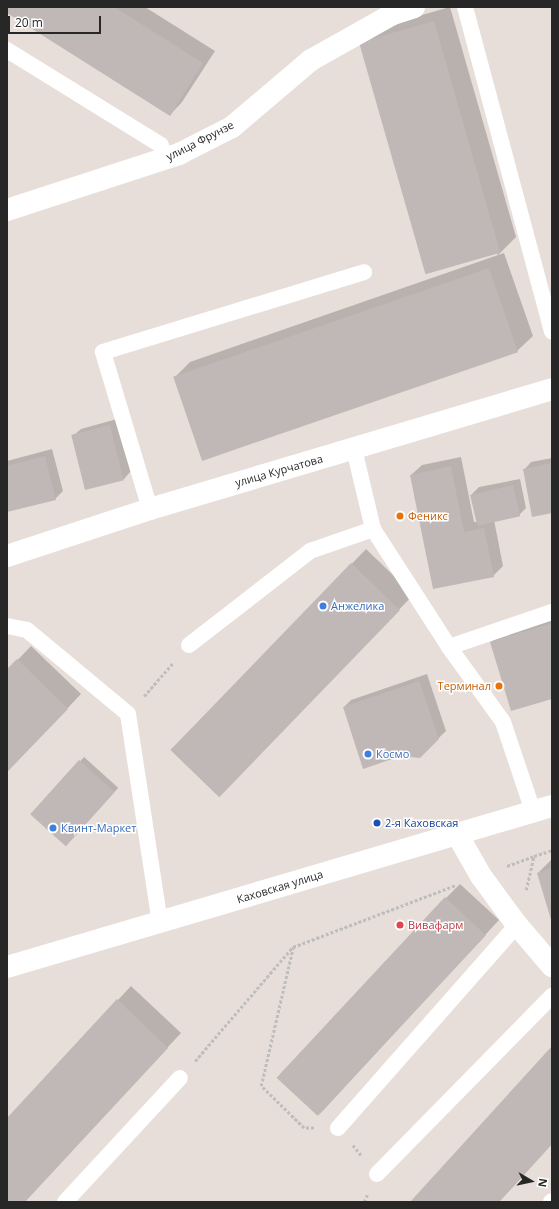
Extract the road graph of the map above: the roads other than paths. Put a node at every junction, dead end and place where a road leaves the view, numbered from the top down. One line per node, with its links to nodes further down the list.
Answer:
1 (414, 7): 5 (street, улица Фрунзе)
2 (465, 7): 7 (lane)
3 (7, 50): 4 (lane)
4 (161, 145)
5 (7, 210)
6 (364, 272): 10 (lane)
7 (552, 332)
8 (552, 388): 9 (street, улица Курчатова)
9 (354, 450): 10 (street, улица Курчатова); 11 (lane)
10 (150, 509): 12 (street, улица Курчатова)
11 (373, 529): 15 (lane); 16 (lane)
12 (7, 556)
13 (552, 612): 16 (lane)
14 (7, 626): 19 (lane)
15 (189, 646)
16 (449, 647): 17 (lane)
17 (543, 809): 18 (street, Каховская улица)
18 (457, 834): 19 (street, Каховская улица); 20 (street)
19 (160, 923): 22 (street, Каховская улица)
20 (517, 925): 21 (street); 25 (lane)
21 (552, 964)
22 (7, 967)
23 (552, 996): 26 (lane)
24 (180, 1078): 27 (lane)
25 (338, 1128)
26 (377, 1174)
27 (65, 1202)

